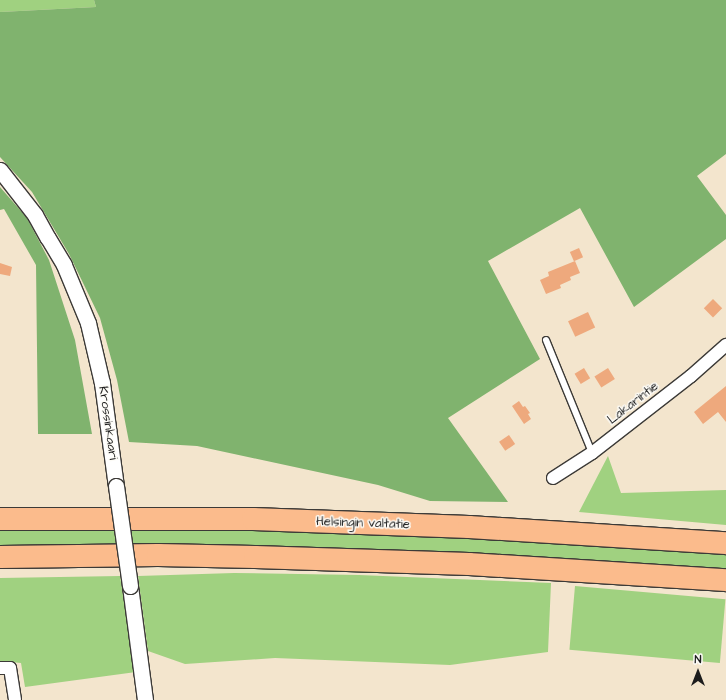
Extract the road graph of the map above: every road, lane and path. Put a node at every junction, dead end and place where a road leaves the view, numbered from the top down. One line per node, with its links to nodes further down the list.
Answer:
1 (0, 170): 12 (street, Krossinkaari, bridge)
2 (546, 340): 4 (lane)
3 (726, 345): 4 (street, Lakarintie)
4 (592, 452): 5 (street, Lakarintie)
5 (553, 478)
6 (1, 519): 7 (highway, Helsingin valtatie)
7 (726, 543)
8 (0, 557): 9 (highway)
9 (726, 580)
10 (5, 668): 11 (street)
11 (15, 700)
12 (145, 700)

